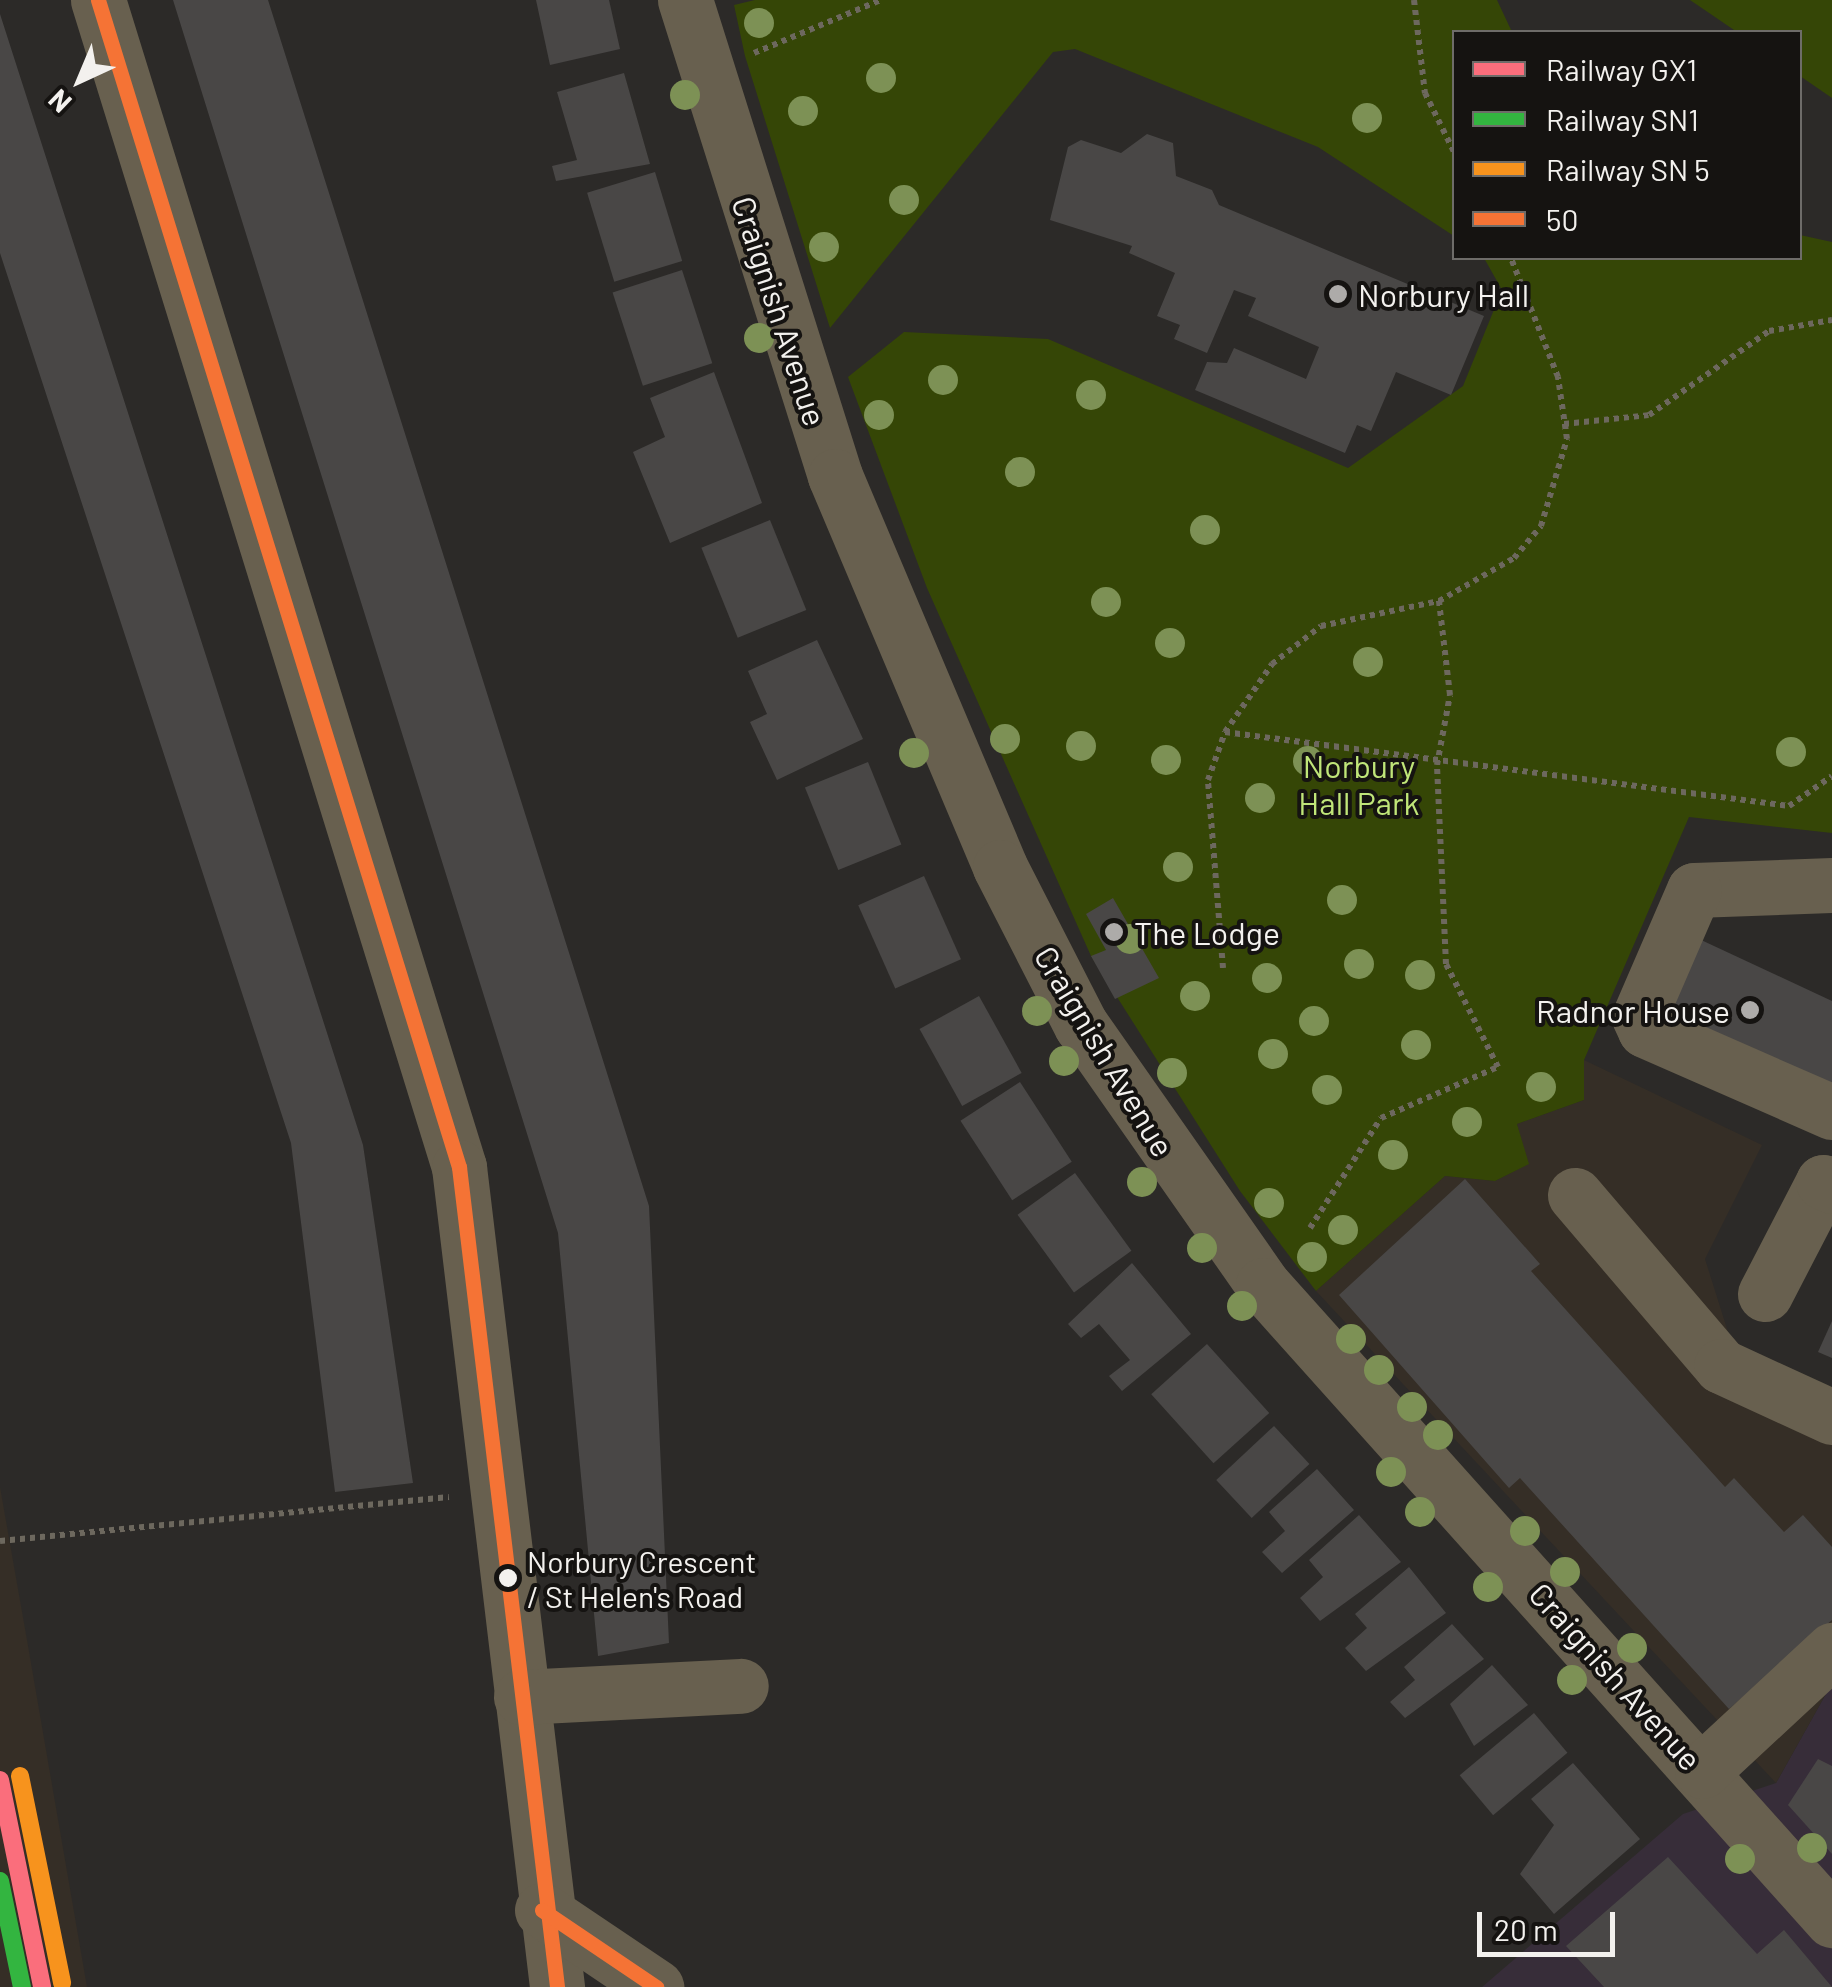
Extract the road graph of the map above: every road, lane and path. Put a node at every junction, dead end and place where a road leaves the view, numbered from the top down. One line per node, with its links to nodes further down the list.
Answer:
1 (98, 0): 22 (street)
2 (684, 0): 27 (street, Craignish Avenue)
3 (881, 0): 5 (path)
4 (1414, 0): 6 (path)
5 (736, 58)
6 (1452, 148)
7 (1512, 260): 9 (path)
8 (1832, 320): 9 (path)
9 (1564, 424): 10 (path)
10 (1439, 601): 11 (path); 12 (path)
11 (1225, 732): 12 (path); 15 (path)
12 (1438, 765): 13 (path); 19 (path)
13 (1832, 776)
14 (1832, 885): 16 (street)
15 (1223, 968)
16 (1832, 1112)
17 (1832, 1186): 20 (street)
18 (1575, 1196): 21 (street)
19 (1310, 1228)
20 (1765, 1294)
21 (1832, 1418)
22 (500, 1492): 23 (path); 26 (street)
23 (0, 1541)
24 (1832, 1650): 27 (street)
25 (741, 1686): 26 (street)
26 (521, 1697): 28 (street)
27 (1702, 1772): 29 (street, Craignish Avenue)
28 (542, 1910): 30 (street); 31 (street)
29 (1832, 1920)
30 (556, 1987)
31 (656, 1987)

